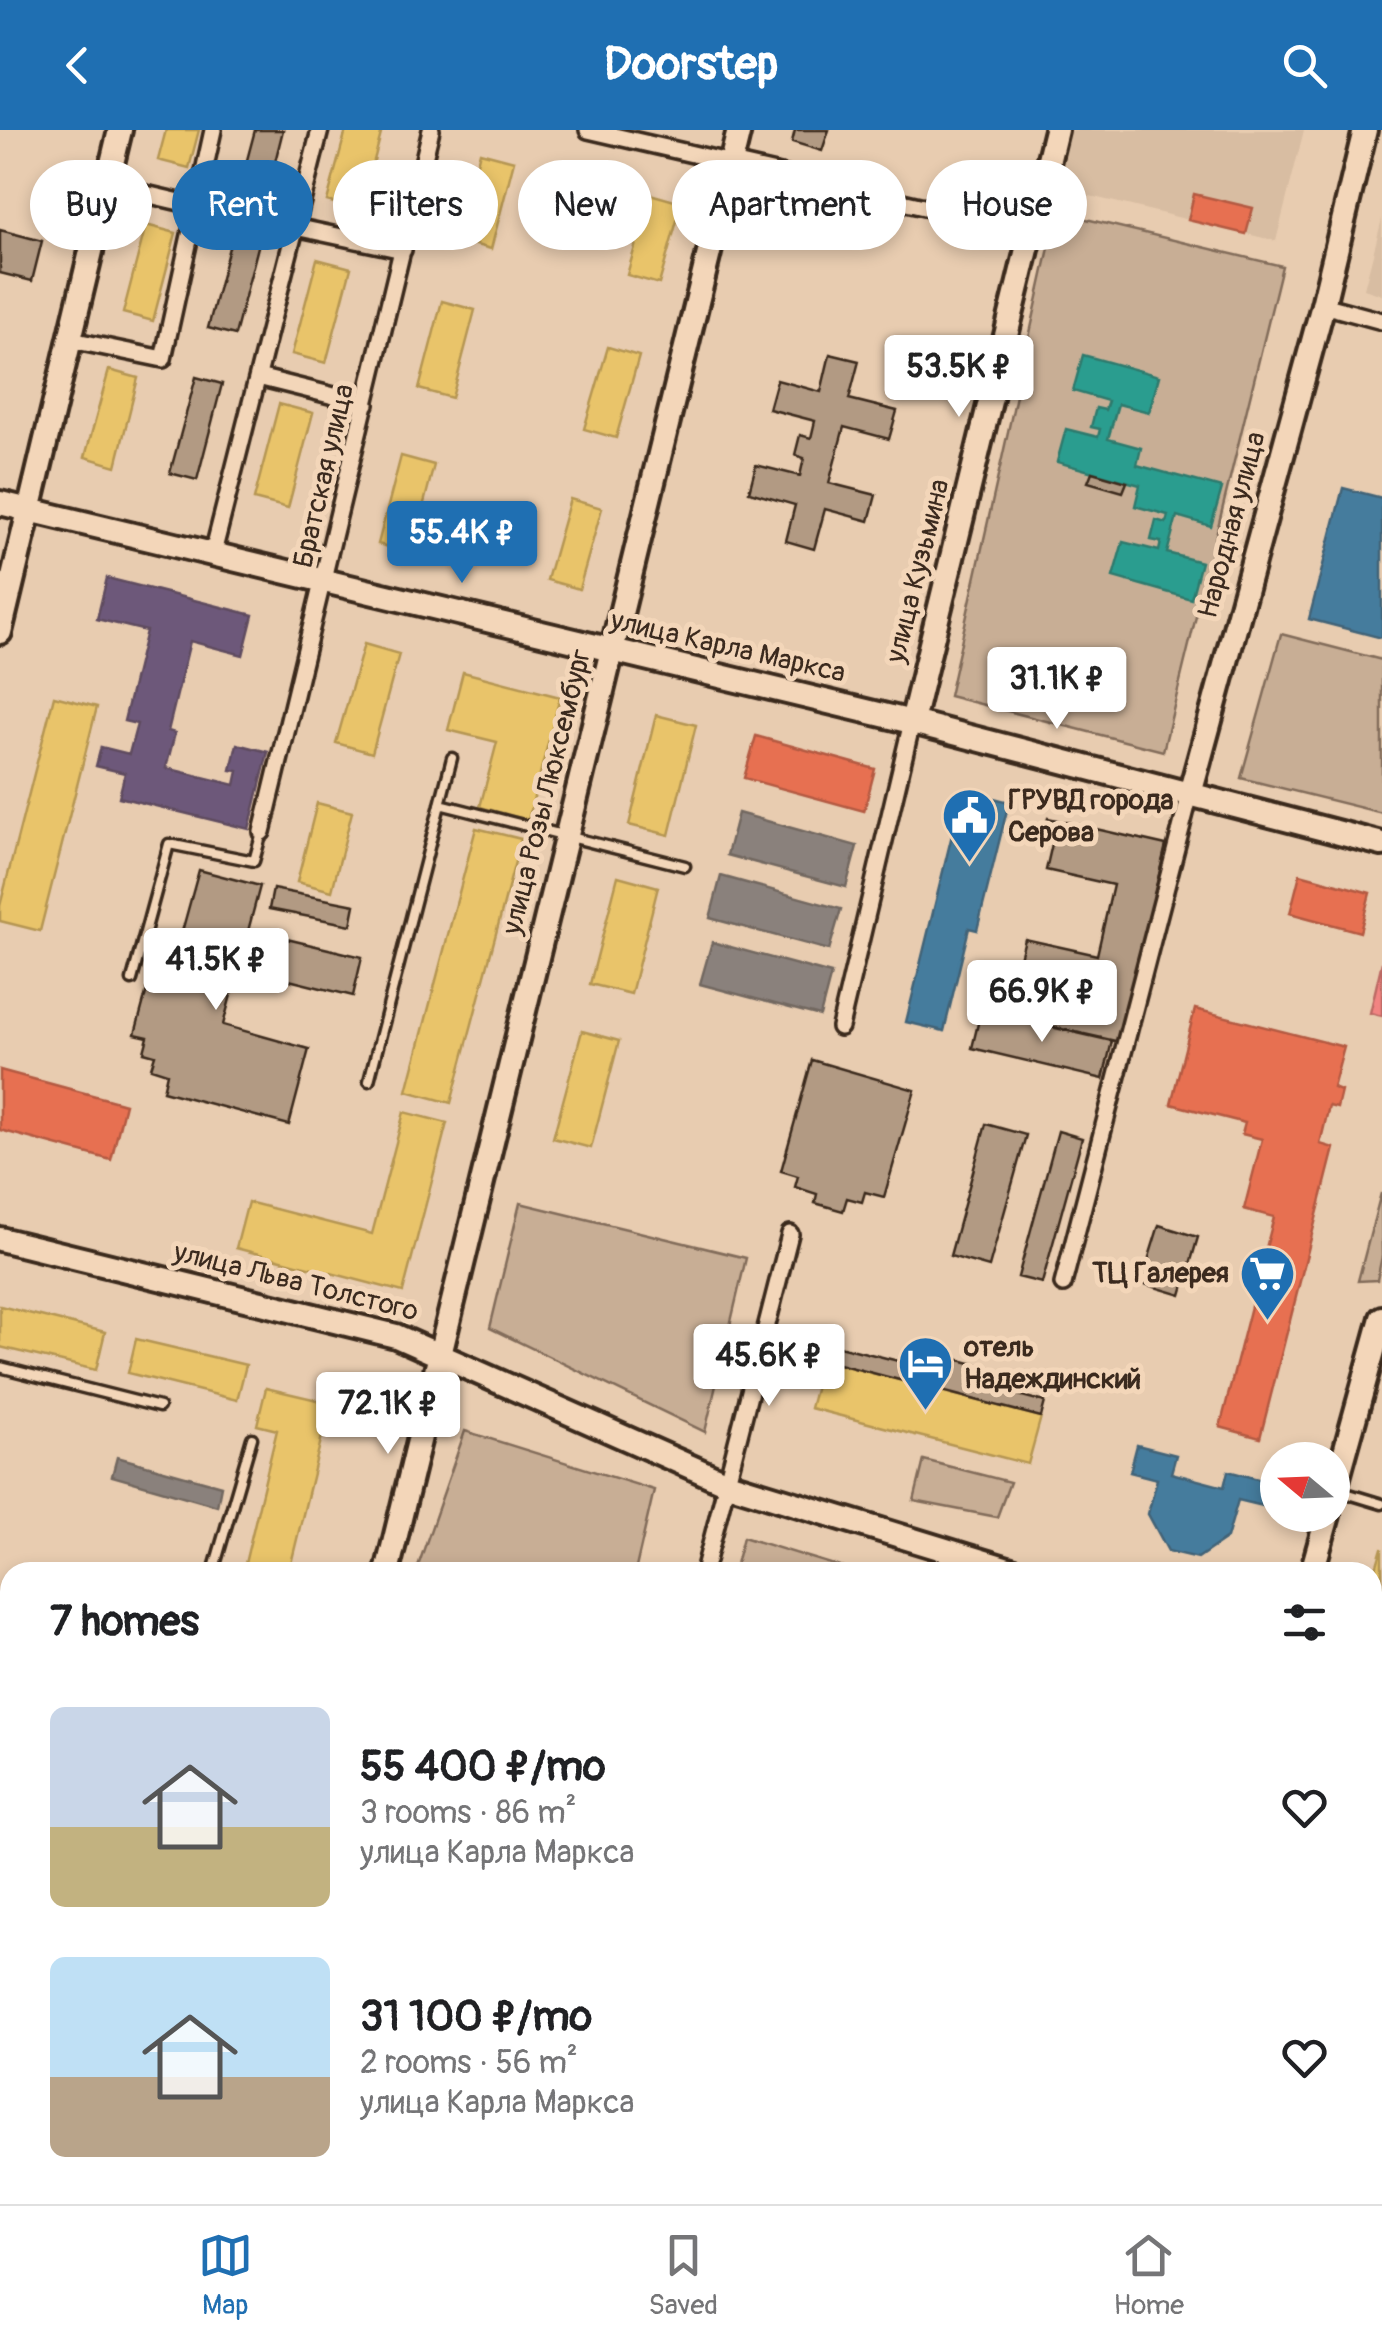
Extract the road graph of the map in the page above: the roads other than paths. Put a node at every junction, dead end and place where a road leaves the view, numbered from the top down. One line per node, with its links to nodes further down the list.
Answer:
1 (120, 130): 9 (street)
2 (213, 130): 10 (street)
3 (320, 130): 11 (street)
4 (431, 130): 12 (street, Братская улица)
5 (588, 130): 13 (street)
6 (739, 130): 14 (street, улица Розы Люксембург)
7 (1056, 130): 15 (street, улица Кузьмина)
8 (1365, 130): 22 (street, Народная улица)
9 (113, 160)
10 (206, 160)
11 (312, 160)
12 (424, 160)
13 (722, 160)
14 (732, 160)
15 (1049, 160)
16 (92, 250): 24 (street)
17 (187, 250): 24 (street)
18 (289, 250): 25 (street)
19 (403, 250): 26 (street, Братская улица)
20 (710, 250): 33 (street, улица Розы Люксембург)
21 (1028, 250): 34 (street, улица Кузьмина)
22 (1324, 304): 23 (street); 36 (street, Народная улица)
23 (1382, 321)
24 (72, 340): 28 (street)
25 (258, 377): 26 (street); 29 (street)
26 (366, 404): 30 (street, Братская улица)
27 (0, 503): 28 (street, улица Карла Маркса)
28 (30, 510): 29 (street, улица Карла Маркса); 31 (street)
29 (213, 554): 30 (street, улица Карла Маркса)
30 (325, 580): 33 (street, улица Карла Маркса); 38 (street, Братская улица)
31 (4, 602): 32 (street)
32 (0, 632)
33 (613, 650): 34 (street, улица Карла Маркса); 39 (street, улица Розы Люксембург)
34 (912, 722): 36 (street, улица Карла Маркса); 43 (street, улица Кузьмина)
35 (452, 758): 37 (lane)
36 (1190, 794): 40 (street, улица Карла Маркса); 47 (street, Народная улица)
37 (440, 804): 39 (lane); 44 (lane)
38 (262, 832): 42 (lane)
39 (567, 836): 41 (lane); 49 (street, улица Розы Люксембург)
40 (1382, 844)
41 (684, 866)
42 (132, 980)
43 (840, 1027)
44 (369, 1081)
45 (790, 1234): 54 (street)
46 (0, 1239): 49 (street, улица Льва Толстого)
47 (1063, 1284)
48 (1382, 1318): 53 (street)
49 (439, 1352): 54 (street, улица Льва Толстого); 59 (street, улица Розы Люксембург)
50 (0, 1366): 51 (lane)
51 (159, 1407)
52 (252, 1438): 58 (lane)
53 (1348, 1442)
54 (726, 1483): 60 (street); 61 (street, улица Льва Толстого)
55 (1350, 1497): 56 (lane)
56 (1382, 1504)
57 (1323, 1532): 62 (street)
58 (216, 1562)
59 (389, 1562)
60 (706, 1562)
61 (985, 1562)
62 (1315, 1562)

